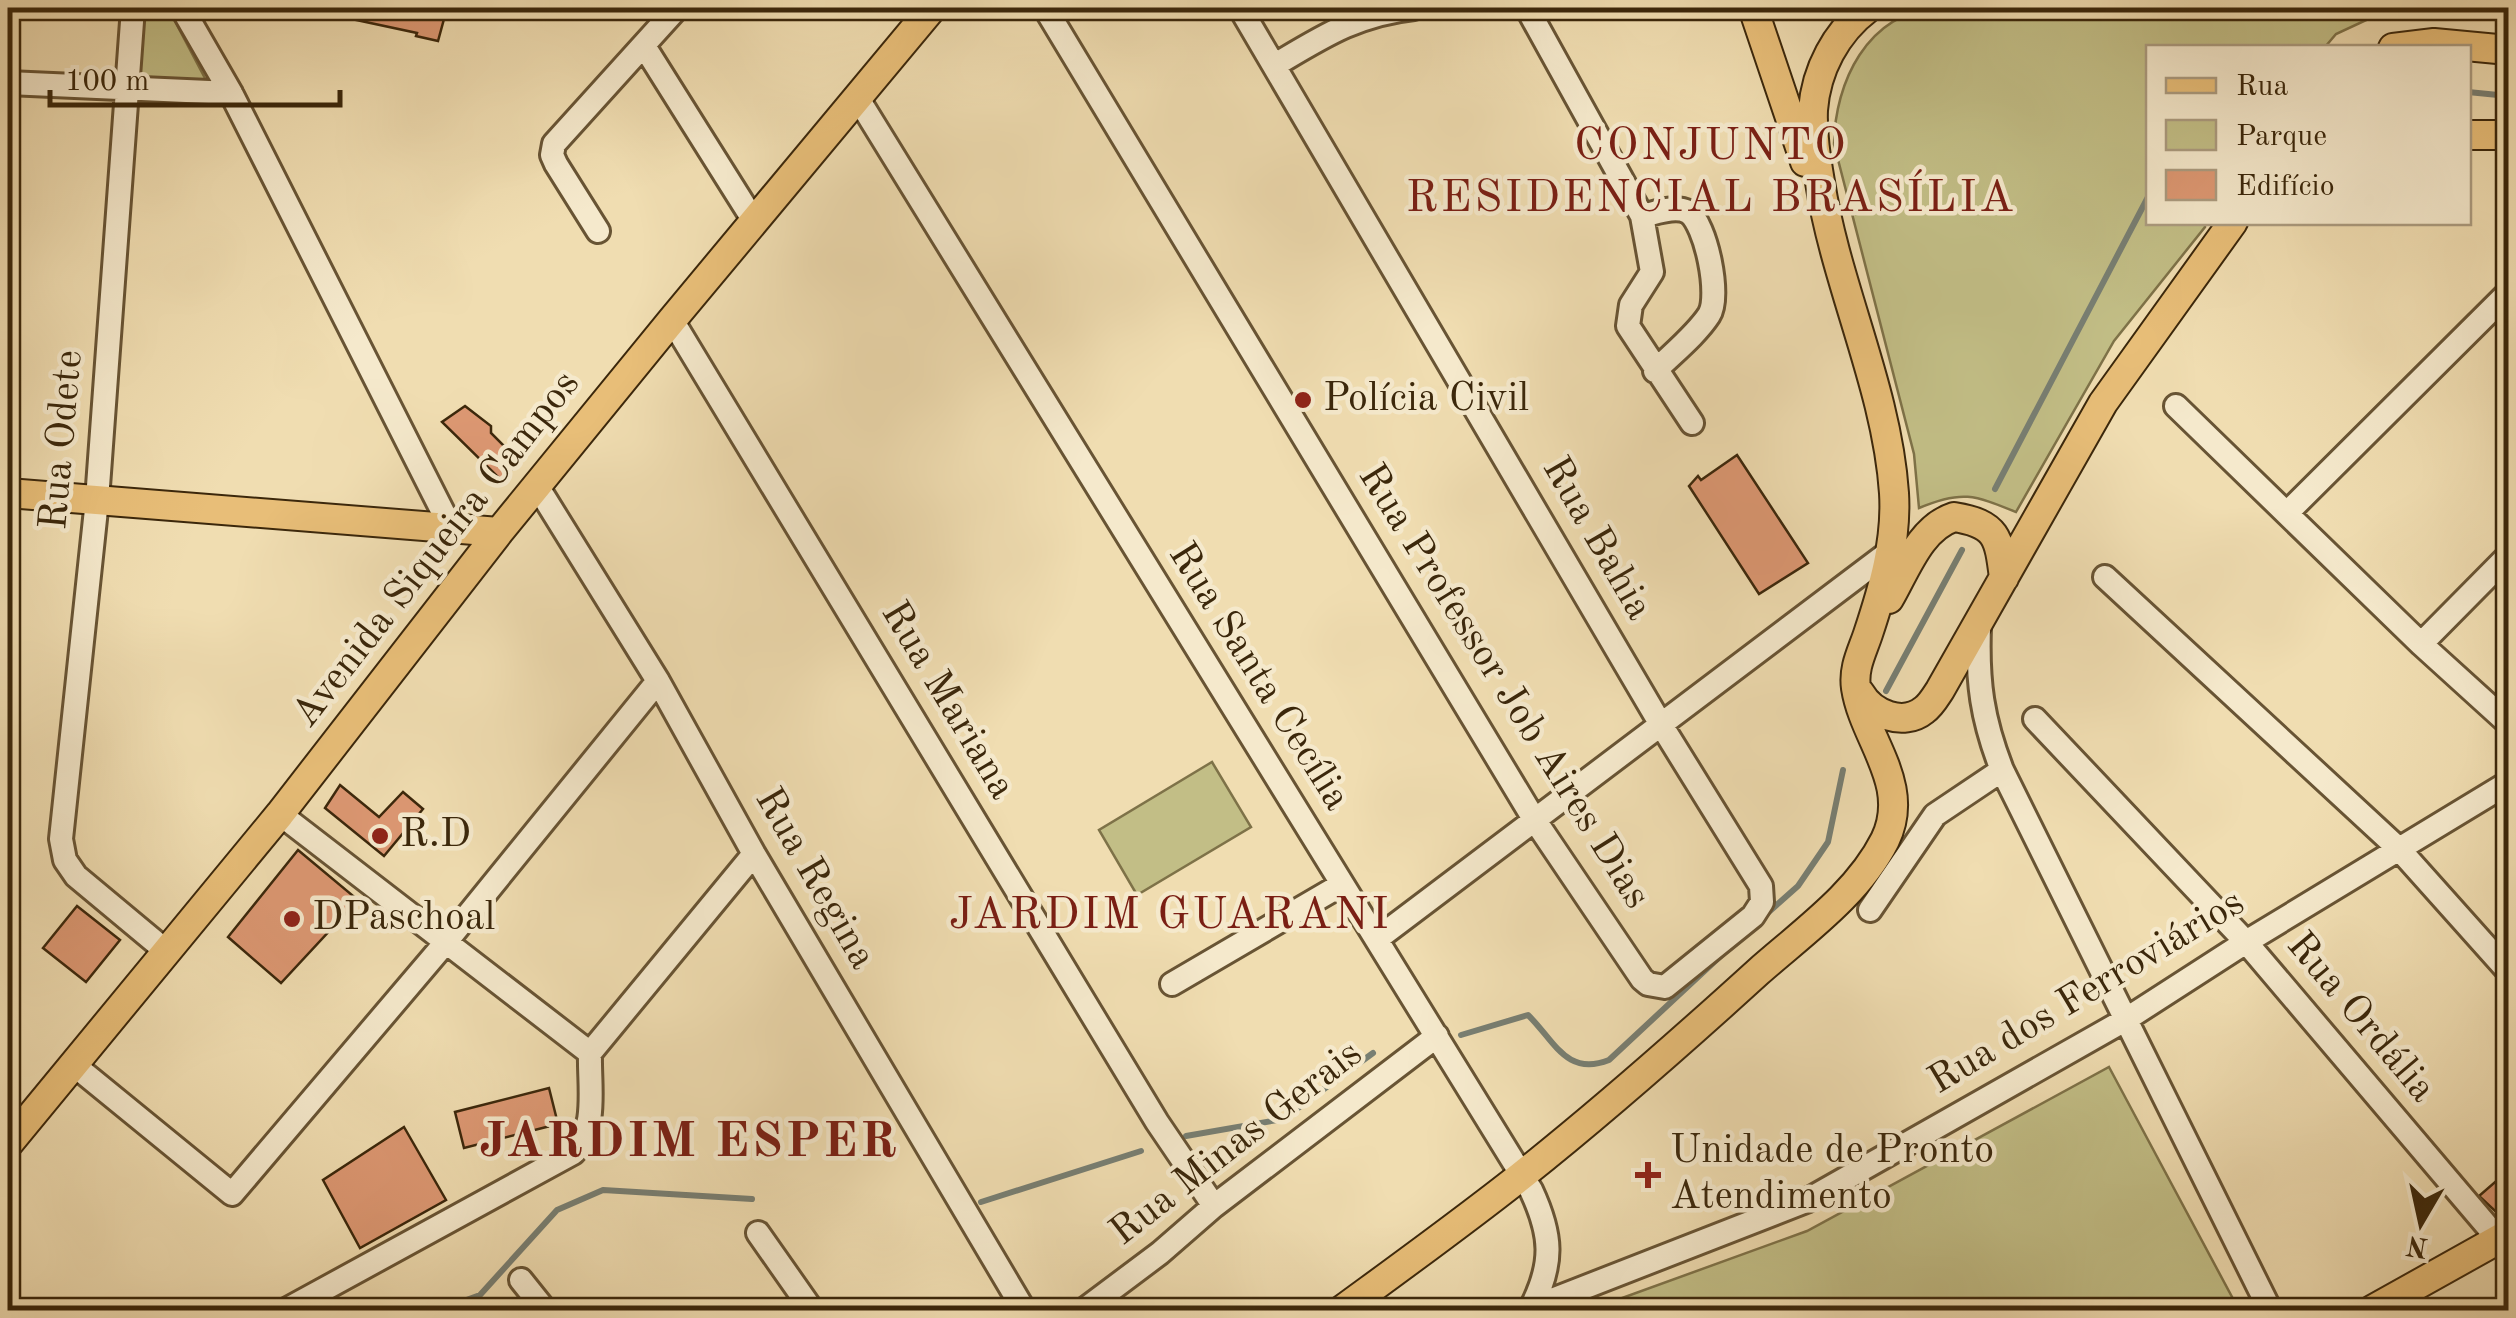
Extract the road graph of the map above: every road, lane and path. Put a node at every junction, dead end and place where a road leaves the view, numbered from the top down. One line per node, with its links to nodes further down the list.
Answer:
1 (133, 8): 18 (street, Rua Odete)
2 (182, 8): 19 (street)
3 (677, 8): 13 (street)
4 (932, 8): 20 (main road, Avenida Siqueira Campos)
5 (1045, 8): 54 (street, Rua Professor Job Aires Dias)
6 (1240, 8): 16 (street, Rua Bahia)
7 (1414, 8): 16 (street)
8 (1527, 8): 23 (street)
9 (1753, 8): 26 (main road)
10 (1868, 8): 26 (main road)
11 (2418, 45): 12 (main road)
12 (2455, 45)
13 (644, 46): 24 (street); 27 (street)
14 (2471, 46): 15 (main road)
15 (2508, 50)
16 (1275, 66): 50 (street, Rua Bahia)
17 (8, 83): 18 (street)
18 (129, 90): 19 (street); 35 (street, Rua Odete)
19 (231, 93): 37 (street)
20 (857, 97): 24 (main road, Avenida Siqueira Campos); 57 (street, Rua Santa Cecília)
21 (2471, 136): 22 (main road)
22 (2508, 136)
23 (1642, 216): 30 (street); 30 (street)
24 (754, 220): 29 (main road, Avenida Siqueira Campos)
25 (2231, 225): 42 (main road)
26 (1826, 226): 39 (main road)
27 (598, 230)
28 (2508, 293): 36 (street)
29 (672, 320): 33 (main road, Avenida Siqueira Campos); 72 (street, Rua Mariana)
30 (1655, 371): 32 (street)
31 (2176, 406): 36 (street)
32 (1692, 423)
33 (537, 486): 38 (main road, Avenida Siqueira Campos); 46 (street, Rua Regina)
34 (8, 493): 35 (main road)
35 (97, 500): 37 (main road); 62 (street, Rua Odete)
36 (2287, 513): 45 (street)
37 (451, 528): 38 (main road)
38 (499, 532): 53 (main road, Avenida Siqueira Campos)
39 (1892, 550): 44 (main road); 50 (street)
40 (2508, 556): 45 (street)
41 (2105, 577): 55 (street)
42 (2004, 578): 43 (main road); 44 (main road)
43 (1979, 627): 47 (main road); 51 (street)
44 (1868, 634): 47 (main road)
45 (2421, 644): 49 (street)
46 (658, 681): 56 (street, Rua Regina); 60 (street)
47 (1856, 688): 71 (main road)
48 (2035, 719): 61 (street, Rua Ordália)
49 (2508, 723)
50 (1660, 724): 54 (street); 65 (street, Rua Bahia)
51 (2002, 770): 58 (street); 66 (street)
52 (2508, 783): 55 (street, Rua dos Ferroviários)
53 (280, 814): 60 (street); 62 (main road, Avenida Siqueira Campos)
54 (1534, 819): 59 (street); 65 (street, Rua Professor Job Aires Dias)
55 (2400, 849): 61 (street, Rua dos Ferroviários); 63 (street)
56 (754, 854): 68 (street); 80 (street, Rua Regina)
57 (1342, 884): 59 (street, Rua Santa Cecília); 64 (street)
58 (1870, 910)
59 (1377, 939): 67 (street, Rua Santa Cecília)
60 (446, 942): 68 (street); 69 (street)
61 (2246, 942): 66 (street, Rua dos Ferroviários); 74 (street, Rua Ordália)
62 (166, 951): 69 (main road, Avenida Siqueira Campos)
63 (2508, 971)
64 (1172, 984)
65 (1657, 988)
66 (2125, 1020): 76 (street, Rua dos Ferroviários); 83 (street)
67 (1436, 1036): 71 (street, Rua Santa Cecília); 72 (street, Rua Minas Gerais)
68 (590, 1054): 77 (street)
69 (74, 1065): 70 (main road, Avenida Siqueira Campos)
70 (8, 1144)
71 (1521, 1176): 76 (street, Rua Santa Cecília); 82 (main road)
72 (1214, 1206): 81 (street, Rua Minas Gerais)
73 (758, 1233): 79 (street)
74 (2505, 1240): 84 (main road)
75 (522, 1280): 78 (street)
76 (1528, 1309)
77 (286, 1310)
78 (545, 1310)
79 (812, 1310)
80 (1024, 1310)
81 (1084, 1310)
82 (1342, 1310)
83 (2270, 1310)
84 (2372, 1310)

